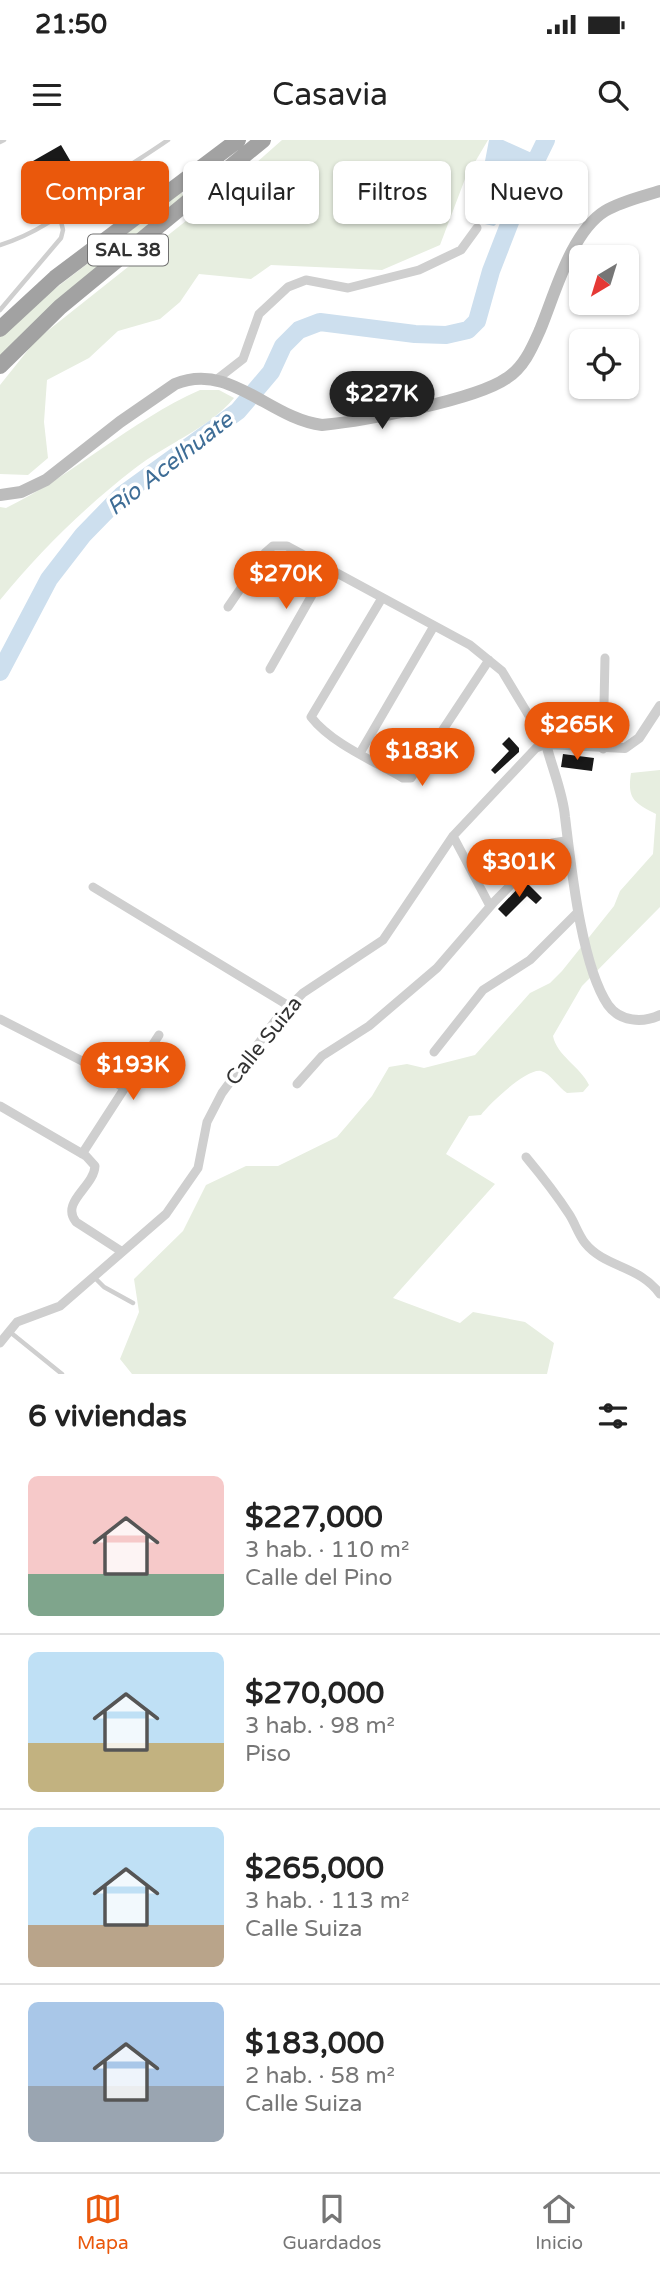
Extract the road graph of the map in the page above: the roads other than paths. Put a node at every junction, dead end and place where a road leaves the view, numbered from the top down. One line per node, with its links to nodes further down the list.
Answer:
1 (168, 140): 4 (lane)
2 (238, 140): 11 (highway, SAL 38)
3 (263, 140): 12 (highway, SAL 38)
4 (139, 161)
5 (660, 191): 13 (main road)
6 (48, 224): 9 (lane)
7 (61, 224): 10 (lane)
8 (477, 228): 13 (street)
9 (0, 245)
10 (0, 310)
11 (0, 329)
12 (0, 366)
13 (216, 380): 14 (main road)
14 (0, 495)
15 (328, 567): 16 (street); 17 (street); 21 (street)
16 (382, 598): 18 (street); 25 (street)
17 (228, 607)
18 (434, 626): 20 (street); 25 (street)
19 (606, 658): 24 (street)
20 (489, 660): 23 (street); 25 (street)
21 (270, 669)
22 (660, 706): 24 (street)
23 (546, 744): 24 (street); 26 (street, Calle Suiza); 27 (street)
24 (603, 749)
25 (360, 752)
26 (453, 836): 29 (street); 31 (street, Calle Suiza)
27 (565, 841): 29 (street); 30 (street)
28 (93, 887): 31 (street)
29 (490, 906): 36 (street)
30 (578, 912): 32 (street); 35 (street)
31 (289, 1006): 41 (street, Calle Suiza)
32 (660, 1015)
33 (0, 1019): 37 (street)
34 (159, 1035): 37 (street)
35 (434, 1052)
36 (297, 1084)
37 (124, 1088): 39 (street)
38 (0, 1106): 39 (street)
39 (82, 1154): 41 (street)
40 (526, 1157): 43 (street)
41 (121, 1251): 42 (street, Calle Suiza)
42 (93, 1276): 44 (lane); 45 (street, Calle Suiza)
43 (660, 1294)
44 (133, 1303)
45 (4, 1337): 46 (lane)
46 (62, 1374)

